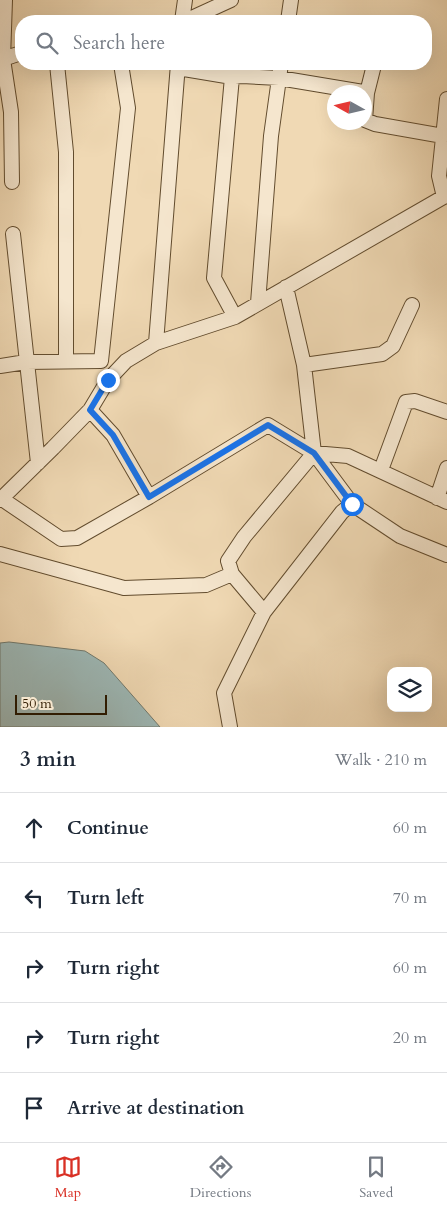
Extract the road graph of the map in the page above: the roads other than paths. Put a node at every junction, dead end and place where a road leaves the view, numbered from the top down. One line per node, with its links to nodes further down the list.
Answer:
1 (5, 0): 9 (street)
2 (184, 0): 5 (street)
3 (231, 0): 6 (street)
4 (291, 0): 7 (street)
5 (183, 15)
6 (198, 15)
7 (289, 15)
8 (15, 55): 9 (street)
9 (1, 59): 22 (street)
10 (58, 70): 33 (street)
11 (122, 70): 30 (street)
12 (178, 70): 29 (street)
13 (198, 70): 16 (street)
14 (372, 70): 18 (street)
15 (280, 71): 16 (street); 17 (street); 26 (street)
16 (232, 77): 28 (street)
17 (334, 85)
18 (368, 85)
19 (447, 99): 21 (street)
20 (372, 123): 21 (street)
21 (443, 136): 23 (street)
22 (12, 182)
23 (445, 196): 25 (street)
24 (13, 234): 32 (street)
25 (286, 287): 26 (street); 34 (street)
26 (258, 303): 28 (street)
27 (412, 306): 34 (street)
28 (235, 317): 29 (street)
29 (156, 343): 31 (street)
30 (101, 361): 31 (street); 33 (street)
31 (126, 361): 36 (street)
32 (26, 362): 33 (street); 35 (street); 39 (street)
33 (66, 362)
34 (304, 364): 38 (street)
35 (0, 366)
36 (90, 410): 39 (street); 42 (street)
37 (447, 412): 41 (street)
38 (314, 453): 41 (street); 42 (street); 45 (street); 48 (street)
39 (38, 463): 43 (street)
40 (447, 468): 44 (street)
41 (381, 470): 44 (street)
42 (149, 497): 43 (street)
43 (1, 499)
44 (442, 500)
45 (352, 504): 47 (street); 49 (street)
46 (0, 554): 48 (street)
47 (447, 555)
48 (232, 574): 49 (street)
49 (264, 612): 50 (street)
50 (230, 727)

